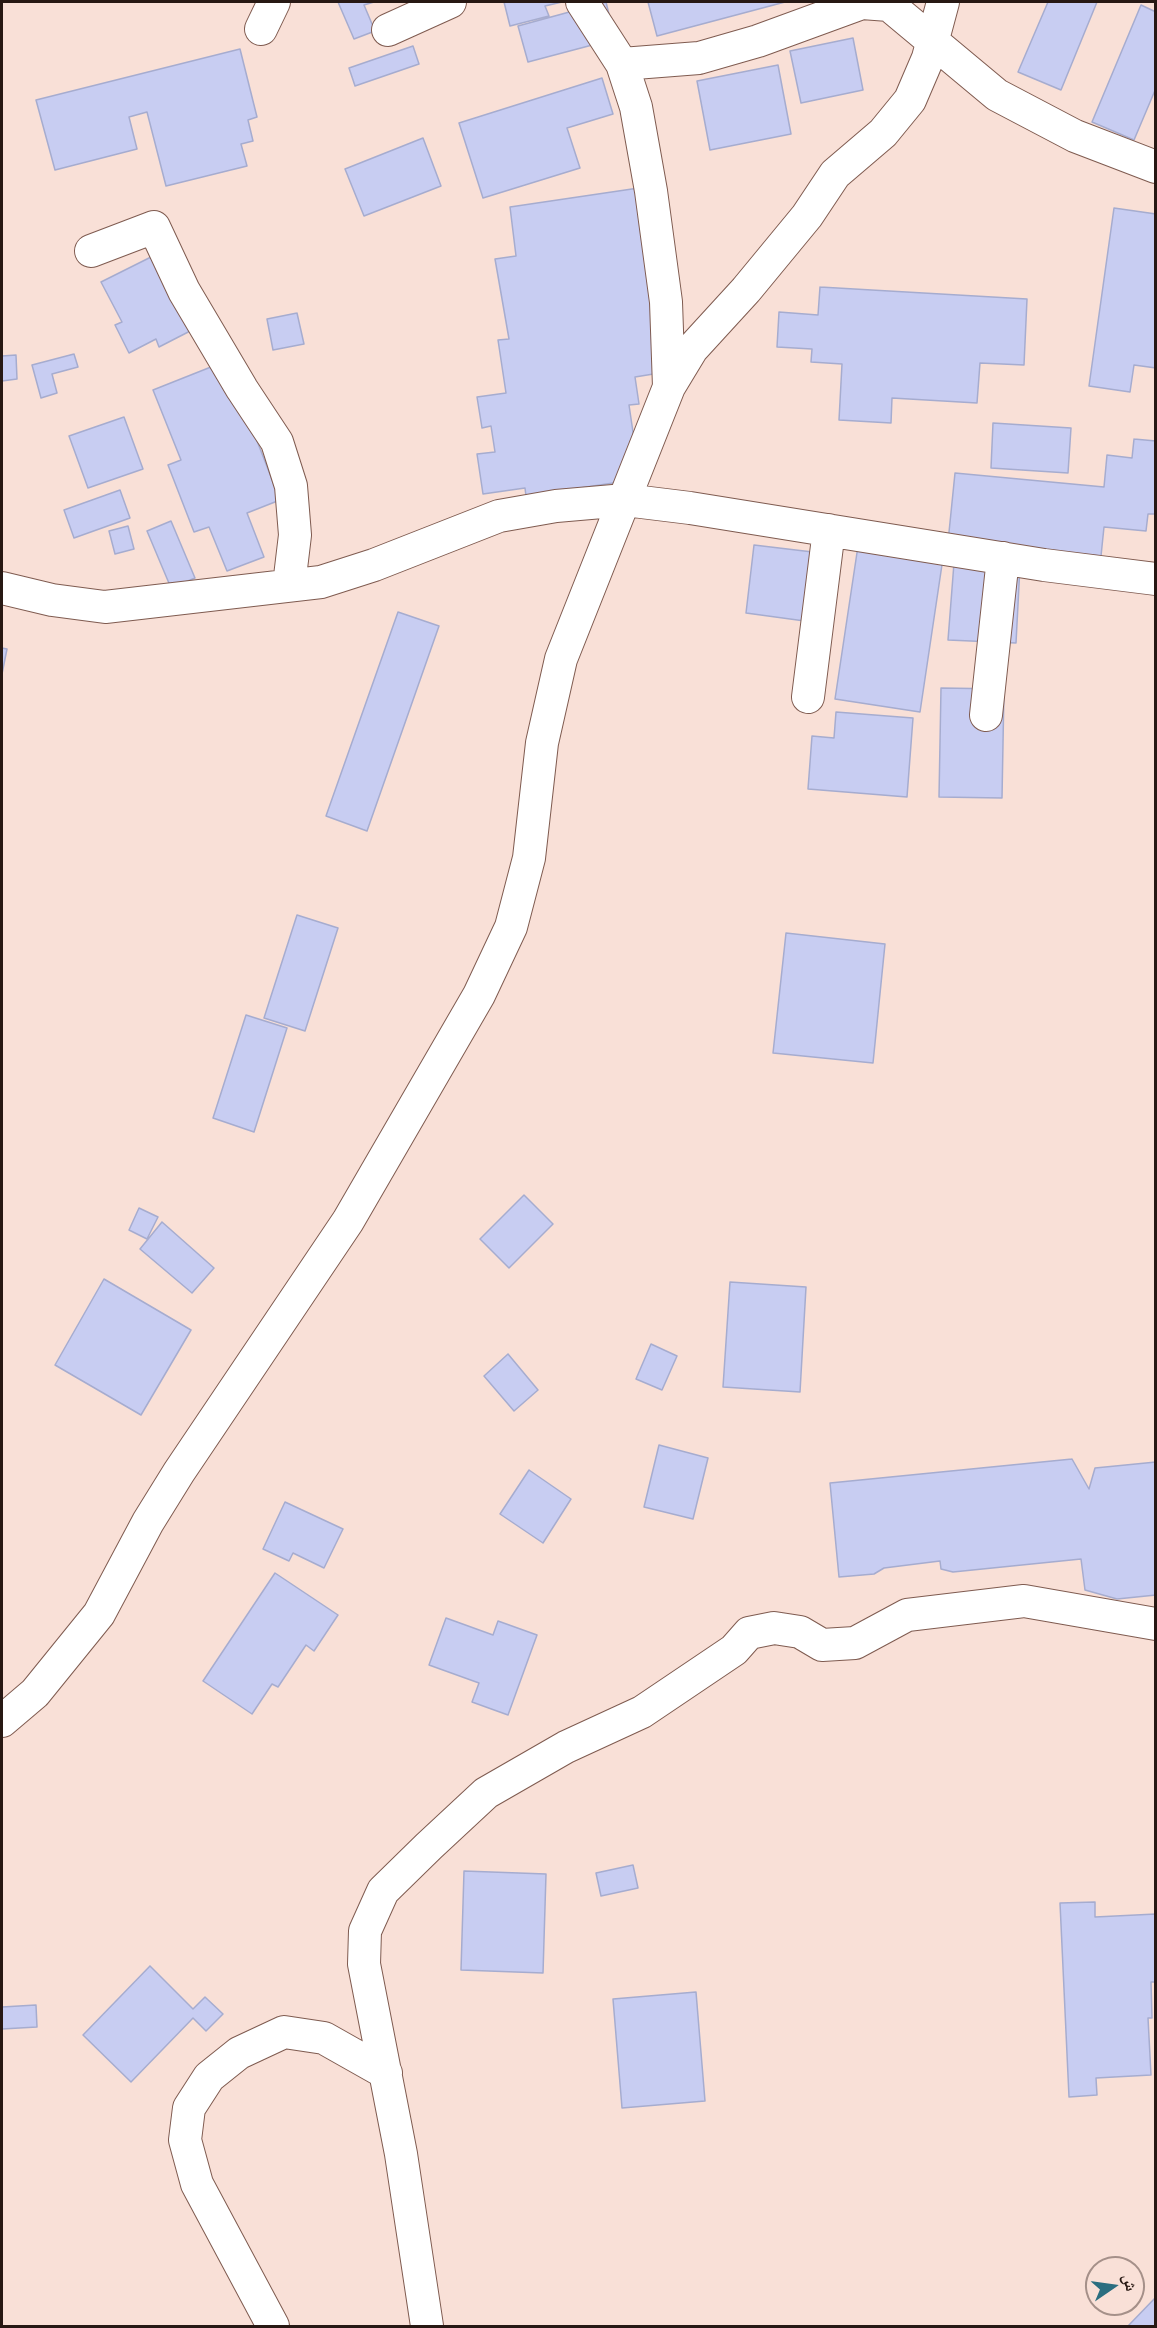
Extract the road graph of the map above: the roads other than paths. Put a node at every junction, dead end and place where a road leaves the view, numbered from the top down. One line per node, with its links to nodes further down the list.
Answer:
1 (274, 2): 5 (street)
2 (450, 2): 6 (street)
3 (582, 2): 8 (street)
4 (943, 2): 7 (street)
5 (261, 29)
6 (388, 30)
7 (933, 39): 8 (street); 9 (street); 11 (street)
8 (622, 64): 11 (street)
9 (1155, 167)
10 (91, 251): 16 (street)
11 (669, 387): 12 (street)
12 (625, 500): 13 (street); 16 (street); 21 (street)
13 (829, 530): 14 (street); 18 (street)
14 (1003, 558): 15 (street); 19 (street)
15 (1155, 579)
16 (289, 585): 17 (street)
17 (2, 588)
18 (808, 697)
19 (986, 715)
20 (1155, 1624): 22 (street)
21 (2, 1721)
22 (386, 2073): 23 (street); 24 (street)
23 (273, 2326)
24 (426, 2326)

